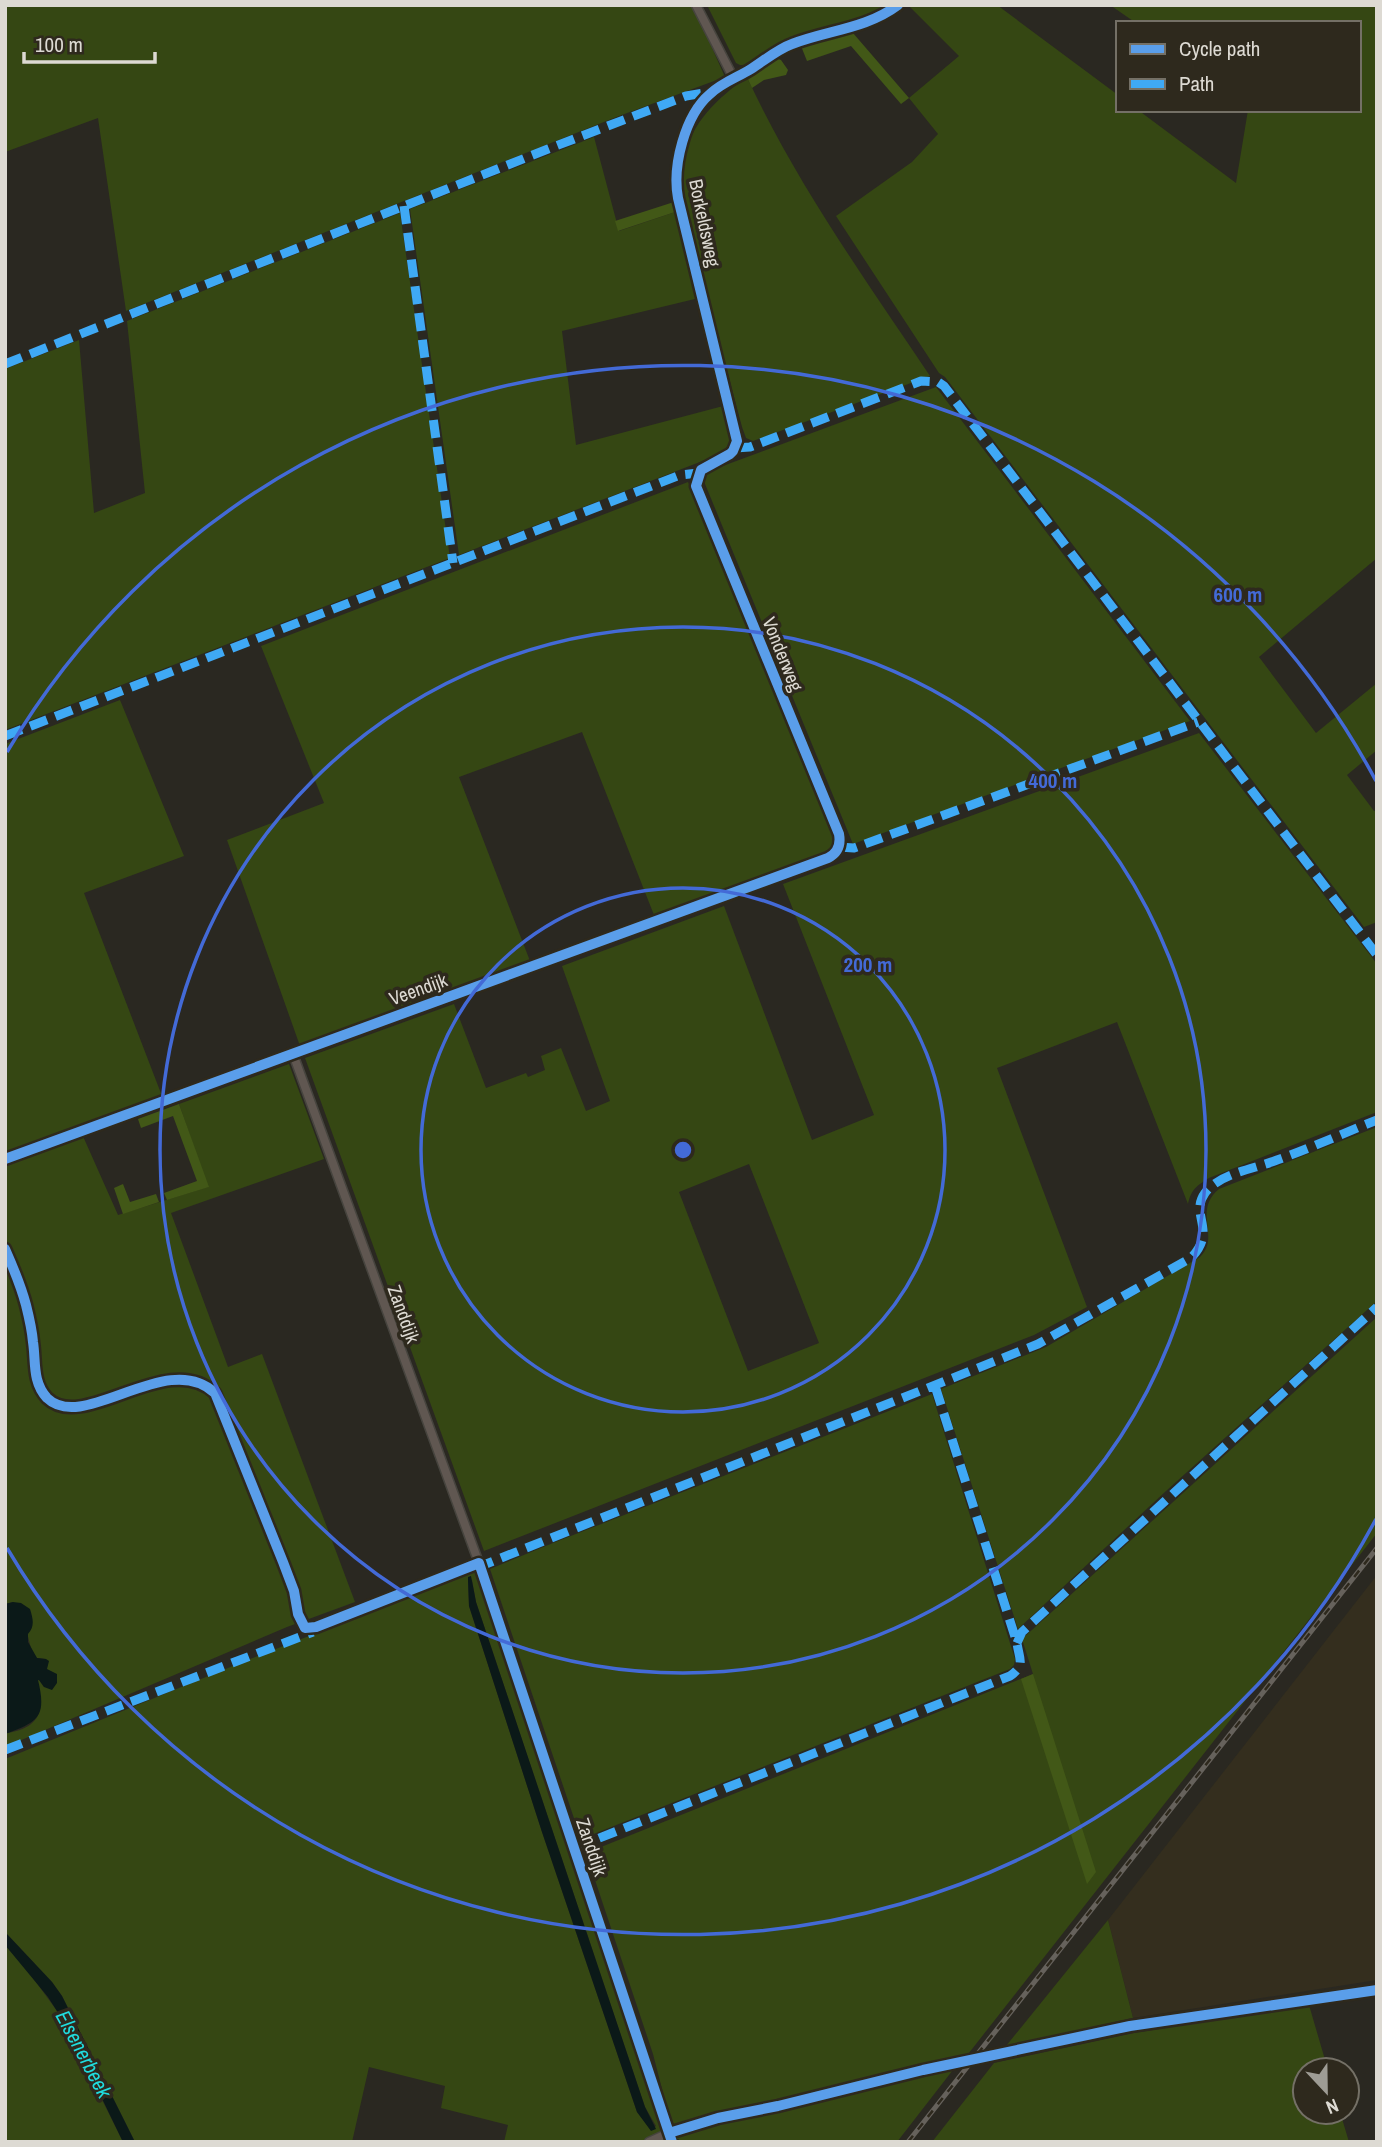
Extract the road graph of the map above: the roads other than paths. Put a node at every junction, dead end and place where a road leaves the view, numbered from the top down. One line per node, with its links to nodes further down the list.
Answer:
1 (696, 5): 3 (street)
2 (898, 5): 3 (street, Borkeldsweg)
3 (734, 79): 4 (street, Borkeldsweg)
4 (698, 474): 5 (street, Vonderweg)
5 (839, 847): 6 (street, Veendijk)
6 (293, 1054): 7 (street, Veendijk); 8 (street, Zanddijk)
7 (5, 1159)
8 (669, 2133): 9 (street); 10 (street, Zanddijk)
9 (649, 2142)
10 (672, 2142)

